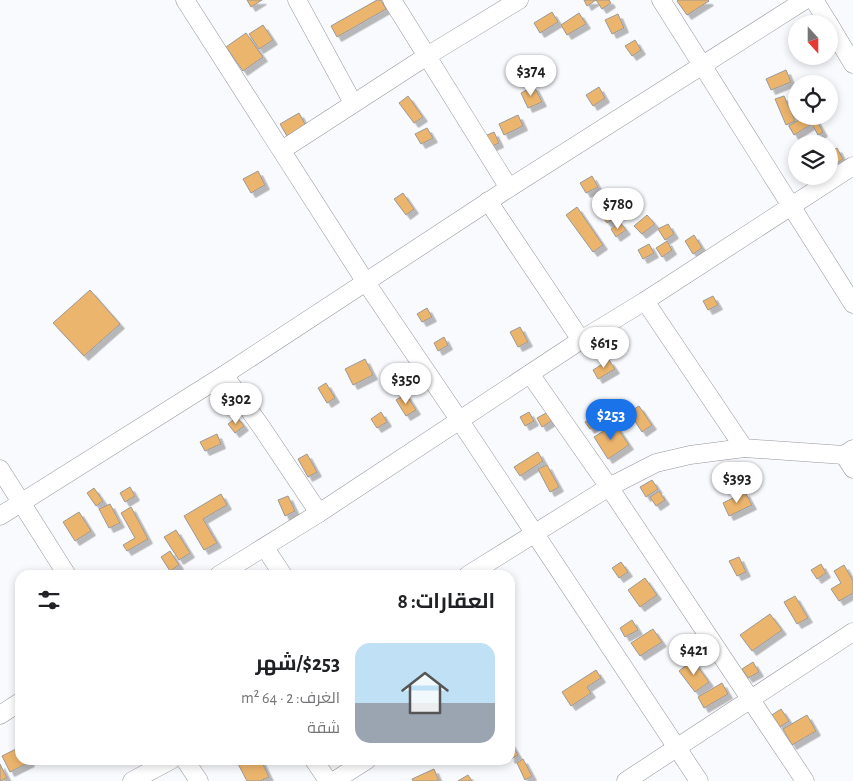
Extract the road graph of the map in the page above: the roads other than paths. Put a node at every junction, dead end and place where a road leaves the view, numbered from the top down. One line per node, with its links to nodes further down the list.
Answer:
1 (185, 0): 14 (street)
2 (297, 0): 13 (street)
3 (392, 0): 10 (street)
4 (519, 0): 10 (street)
5 (661, 0): 12 (street)
6 (805, 0): 12 (street)
7 (814, 0): 8 (street)
8 (823, 15)
9 (838, 39): 11 (street)
10 (428, 56): 13 (street); 16 (street)
11 (853, 64)
12 (702, 65): 16 (street); 18 (street)
13 (354, 103): 14 (street)
14 (282, 150): 19 (street)
15 (853, 166): 18 (street)
16 (509, 188): 17 (street)
17 (488, 201): 19 (street); 22 (street)
18 (790, 206): 20 (street); 21 (street)
19 (365, 282): 24 (street); 25 (street)
20 (645, 301): 22 (street); 26 (street)
21 (853, 304)
22 (581, 340): 23 (street)
23 (530, 374): 25 (street); 29 (street)
24 (224, 375): 30 (street); 31 (street)
25 (460, 421): 31 (street); 33 (street)
26 (744, 448): 27 (street); 29 (street)
27 (850, 458)
28 (0, 469): 30 (street)
29 (609, 487): 33 (street); 40 (street)
30 (21, 503): 32 (street); 35 (street)
31 (318, 513): 34 (street)
32 (0, 516)
33 (535, 534): 38 (street); 43 (street)
34 (265, 548): 36 (street); 37 (street)
35 (64, 570)
36 (228, 570)
37 (280, 570)
38 (476, 570)
39 (853, 632): 40 (street)
40 (750, 698): 43 (street); 54 (street)
41 (15, 705): 42 (street)
42 (0, 715)
43 (678, 746): 52 (street); 53 (street)
44 (162, 765): 48 (street)
45 (188, 765): 49 (street)
46 (317, 765): 50 (street)
47 (360, 765): 51 (street)
48 (132, 781)
49 (199, 781)
50 (328, 781)
51 (334, 781)
52 (626, 781)
53 (699, 781)
54 (805, 781)

